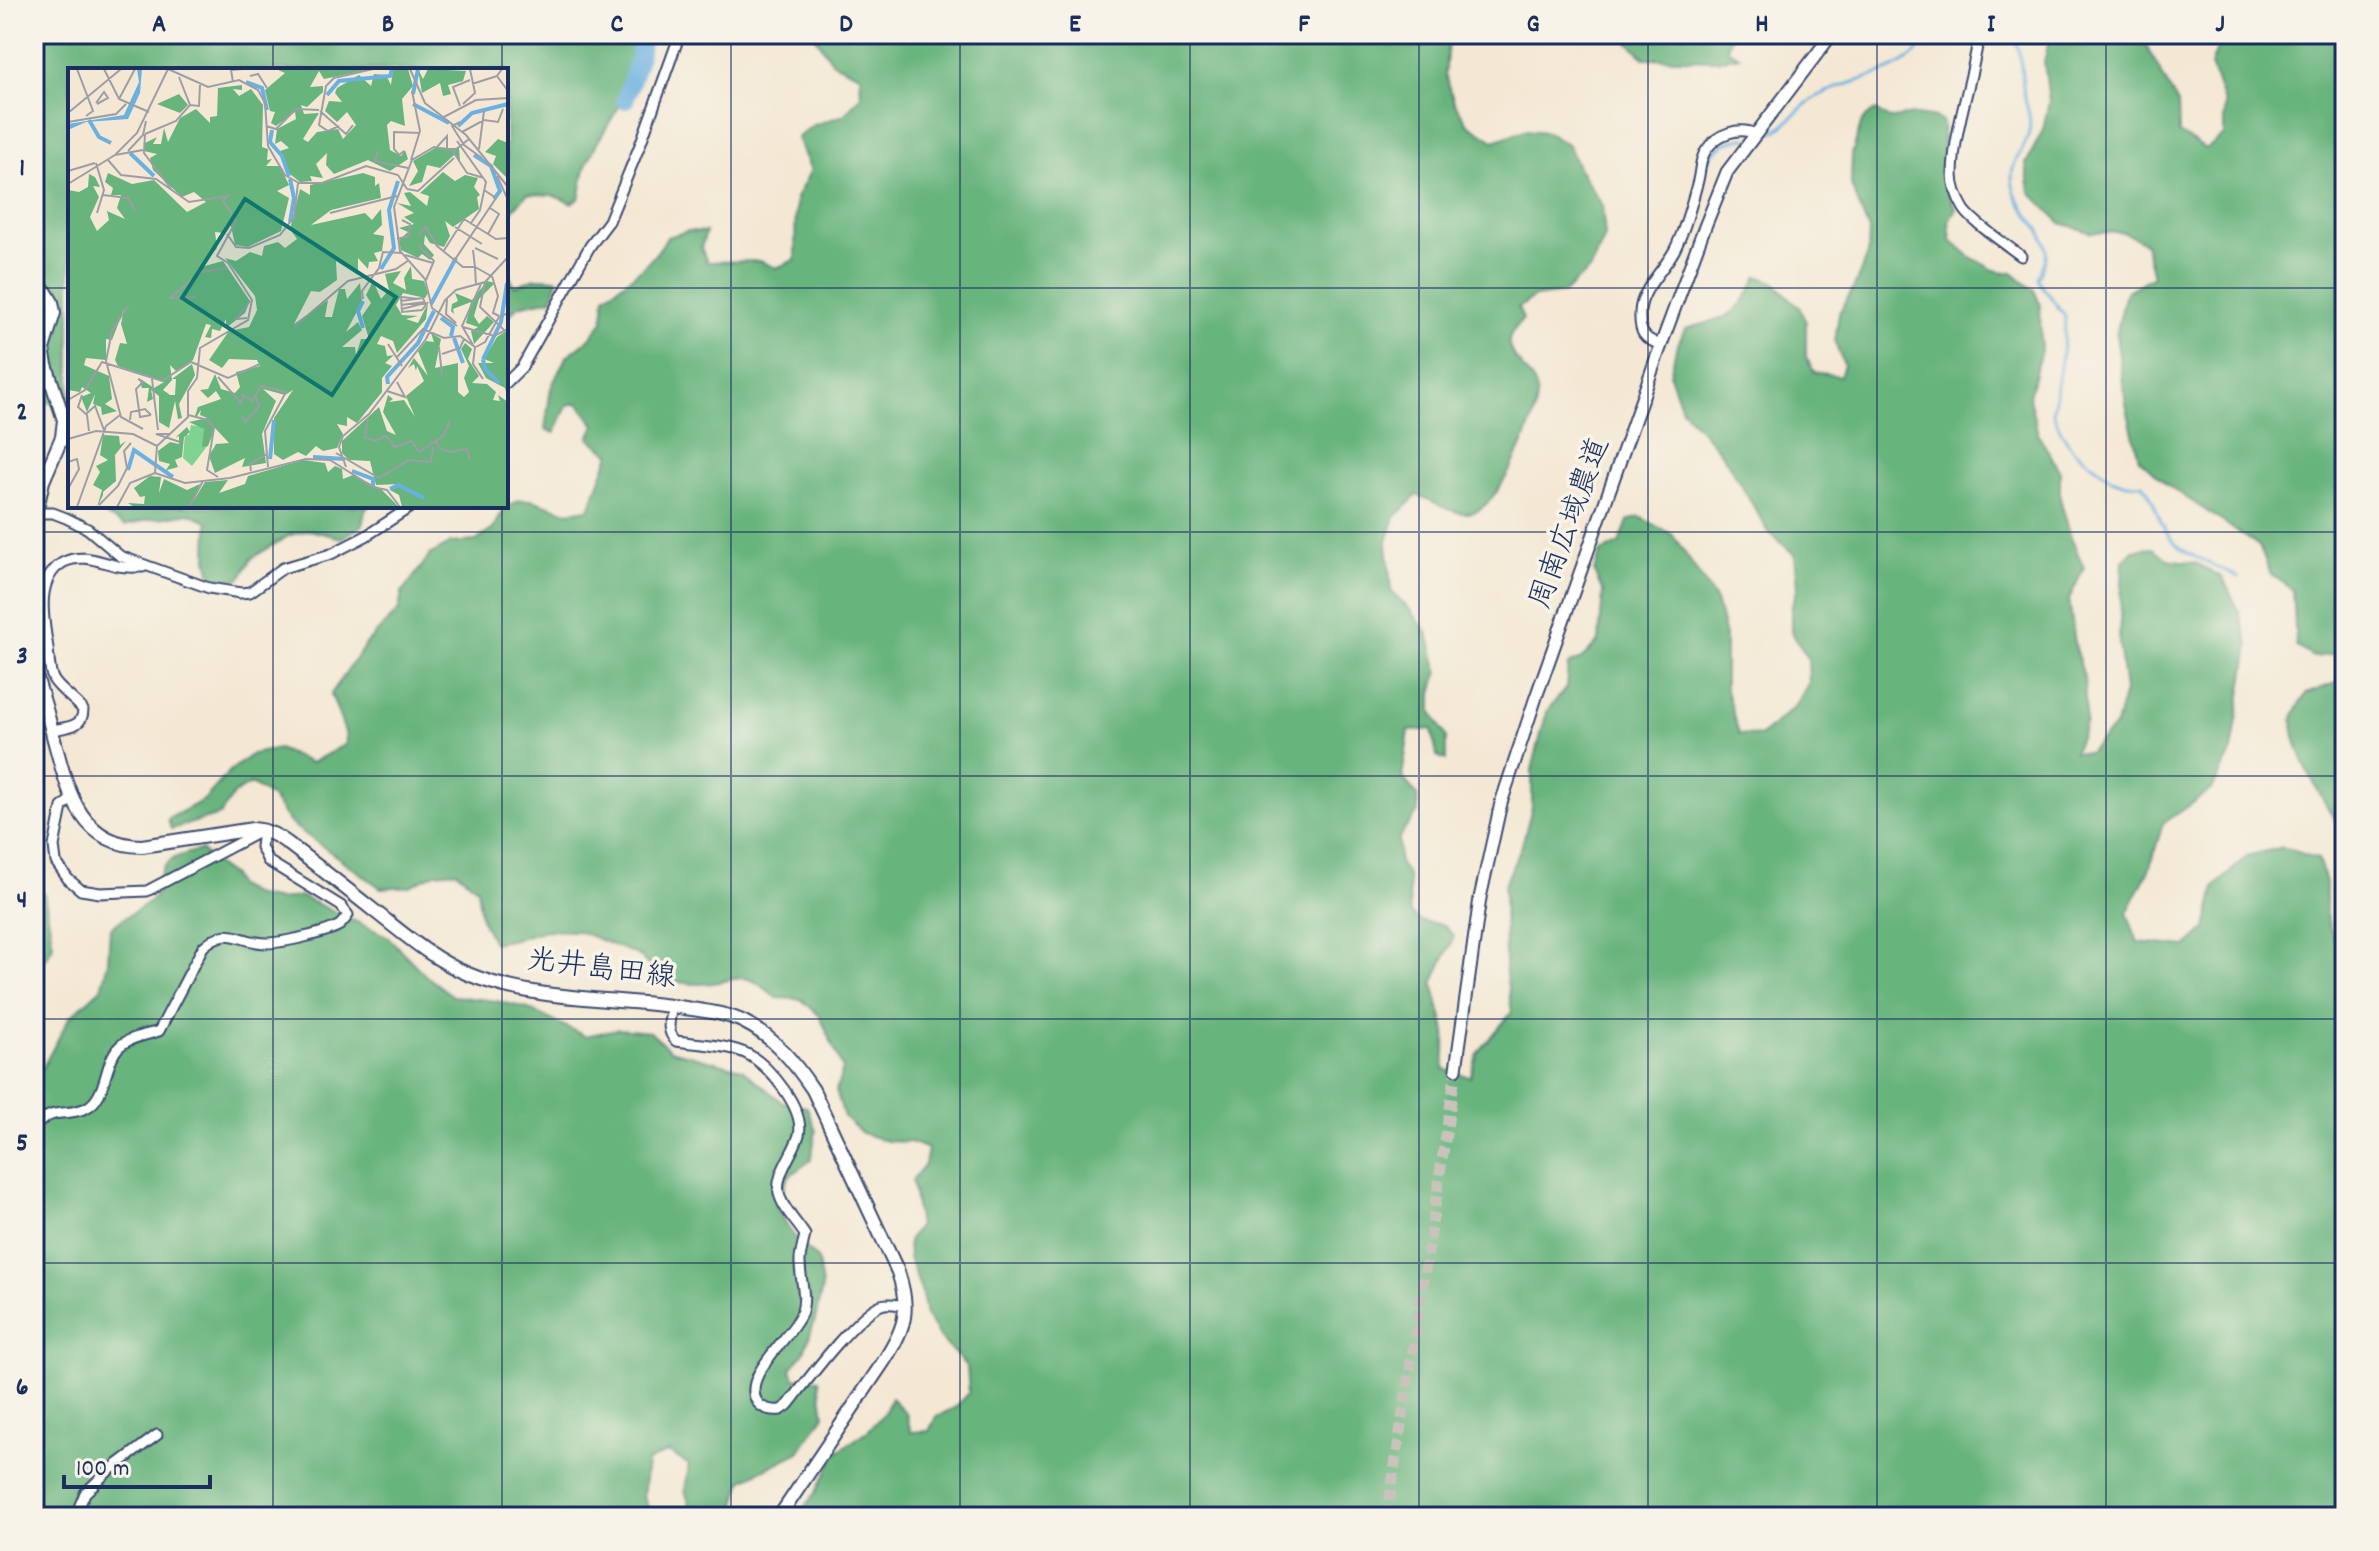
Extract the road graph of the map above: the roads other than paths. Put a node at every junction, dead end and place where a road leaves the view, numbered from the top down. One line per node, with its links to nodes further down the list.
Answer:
1 (680, 34): 8 (street)
2 (1832, 34): 4 (street, 周南広域農道)
3 (1979, 34): 5 (street)
4 (1756, 134): 7 (street, 周南広域農道); 7 (street)
5 (2021, 256)
6 (34, 282): 9 (main road)
7 (1661, 345): 18 (street, 周南広域農道)
8 (508, 381)
9 (37, 489): 11 (main road)
10 (409, 508): 12 (street)
11 (35, 518): 12 (street)
12 (151, 567): 14 (street)
13 (34, 670): 14 (main road)
14 (52, 730): 15 (main road)
15 (71, 799): 16 (main road); 16 (street)
16 (263, 830): 17 (main road, 光井島田線); 19 (street)
17 (672, 1006): 22 (main road, 光井島田線); 22 (street)
18 (1456, 1069)
19 (34, 1127)
20 (34, 1175): 21 (street)
21 (34, 1184)
22 (905, 1306): 25 (main road, 光井島田線)
23 (157, 1435): 24 (street)
24 (75, 1517)
25 (779, 1517)

